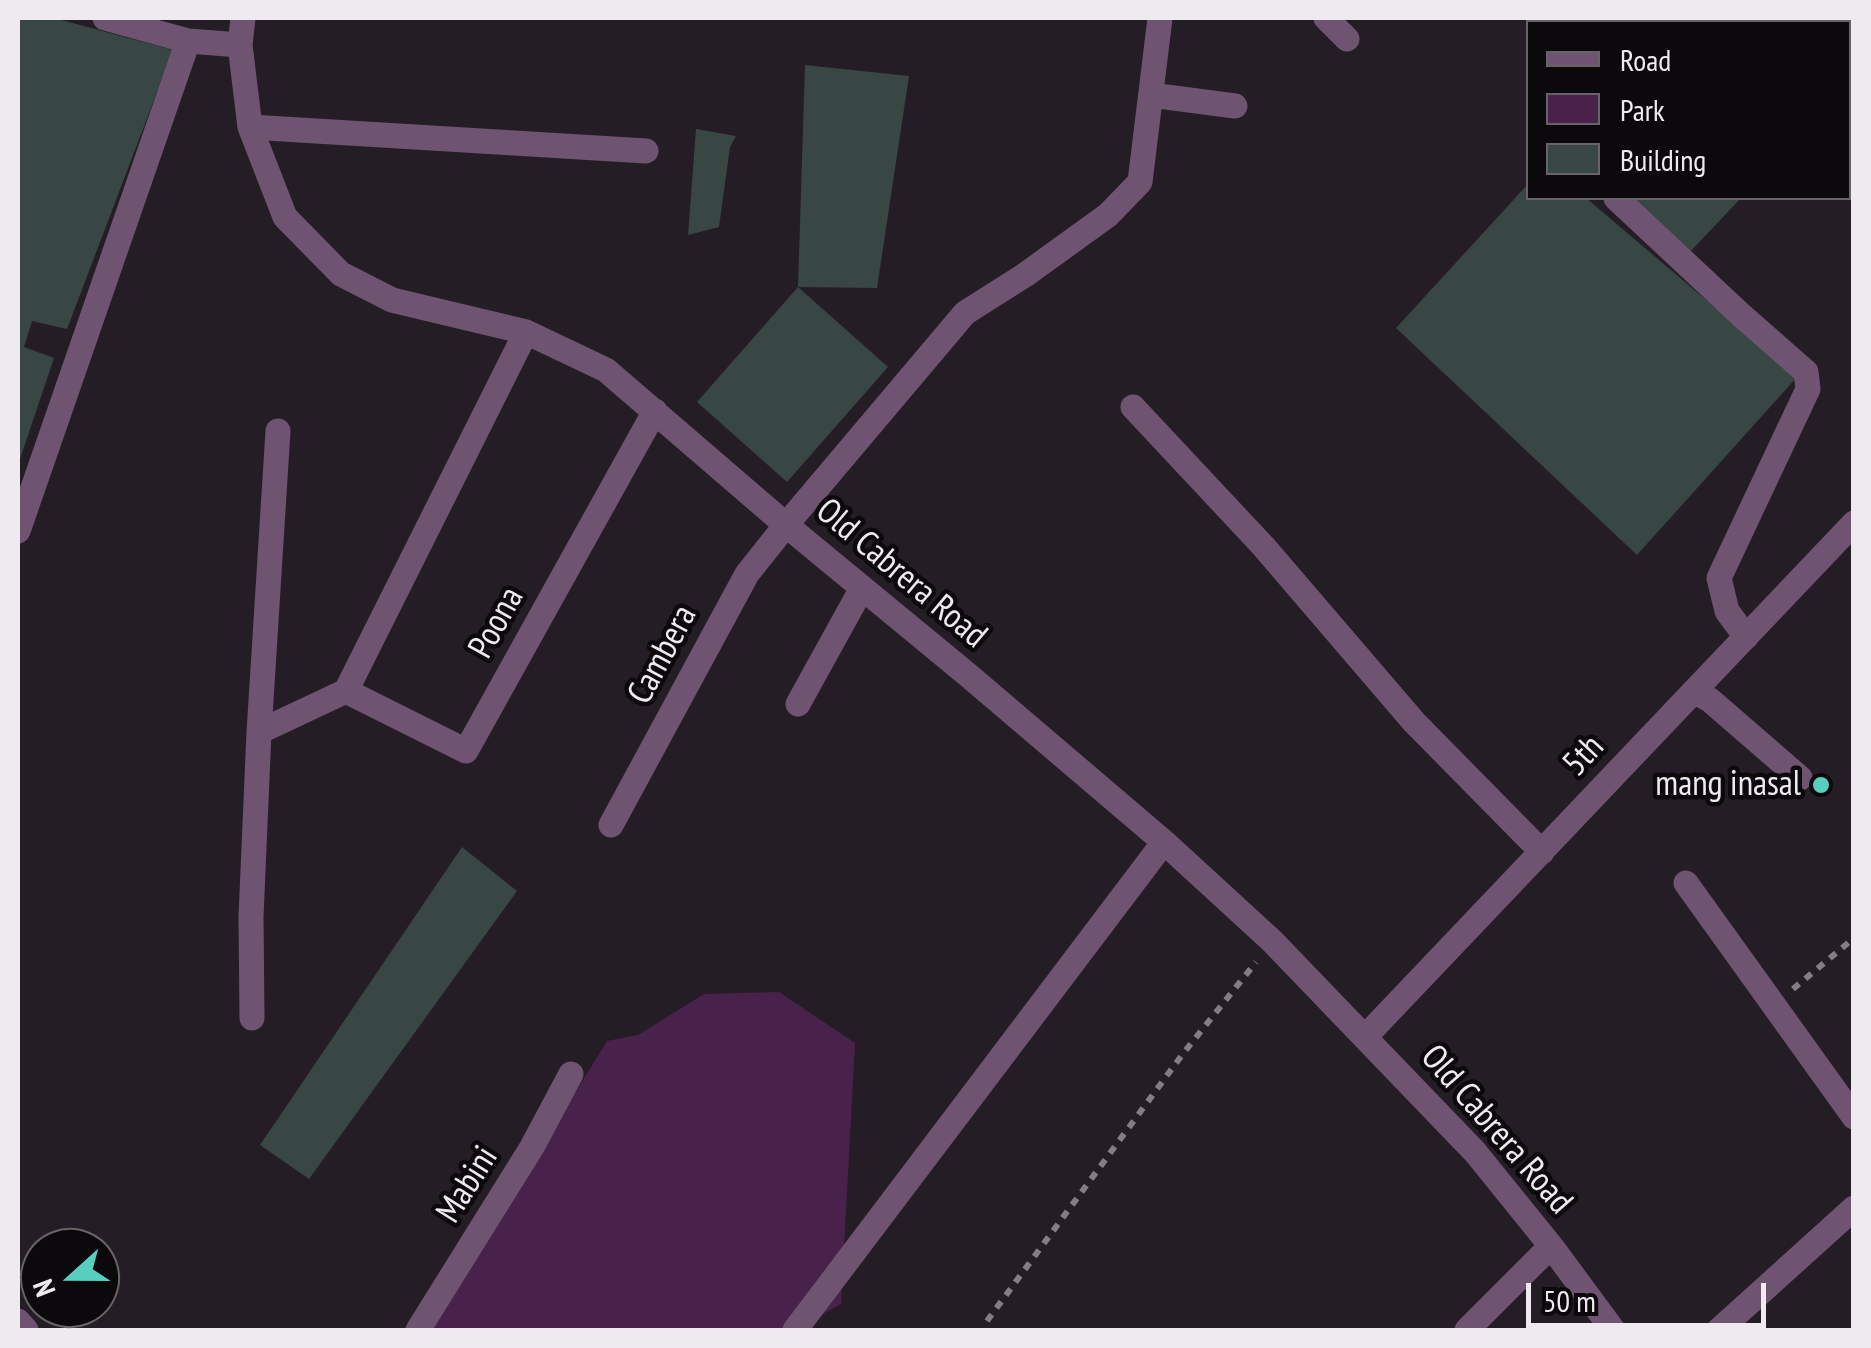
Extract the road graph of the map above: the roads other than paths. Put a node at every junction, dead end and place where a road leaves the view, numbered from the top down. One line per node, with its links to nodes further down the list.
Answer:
1 (105, 18): 6 (street)
2 (243, 18): 7 (street, Old Cabrera Road)
3 (1160, 18): 8 (street, Cambera)
4 (1326, 18): 5 (street)
5 (1348, 39)
6 (188, 41): 7 (street); 19 (street)
7 (240, 45): 10 (street, Old Cabrera Road)
8 (1152, 95): 9 (street); 18 (street, Cambera)
9 (1235, 106)
10 (250, 126): 11 (street); 13 (street, Old Cabrera Road)
11 (646, 151)
12 (1618, 200): 21 (street)
13 (526, 332): 15 (street, Old Cabrera Road); 22 (street)
14 (1132, 406): 29 (street)
15 (655, 411): 18 (street, Old Cabrera Road); 22 (street, Poona)
16 (278, 430): 25 (street)
17 (1854, 523): 21 (street, 5th)
18 (786, 525): 20 (street, Old Cabrera Road); 27 (street, Cambera)
19 (18, 531)
20 (862, 588): 24 (street); 28 (street, Old Cabrera Road)
21 (1746, 636): 23 (street, 5th)
22 (346, 691): 25 (street)
23 (1694, 691): 26 (street); 29 (street, 5th)
24 (798, 704)
25 (259, 732): 31 (street)
26 (1800, 778)
27 (611, 826)
28 (1164, 842): 32 (street, Old Cabrera Road); 40 (street)
29 (1542, 852): 32 (street, 5th)
30 (1686, 882): 34 (street)
31 (252, 1018)
32 (1365, 1037): 36 (street, Old Cabrera Road)
33 (571, 1074): 39 (street, Mabini)
34 (1854, 1117)
35 (1854, 1208): 43 (street)
36 (1552, 1246): 41 (street); 42 (street, Old Cabrera Road)
37 (18, 1321): 38 (street)
38 (26, 1330)
39 (418, 1330)
40 (795, 1330)
41 (1467, 1330)
42 (1613, 1330)
43 (1719, 1330)

